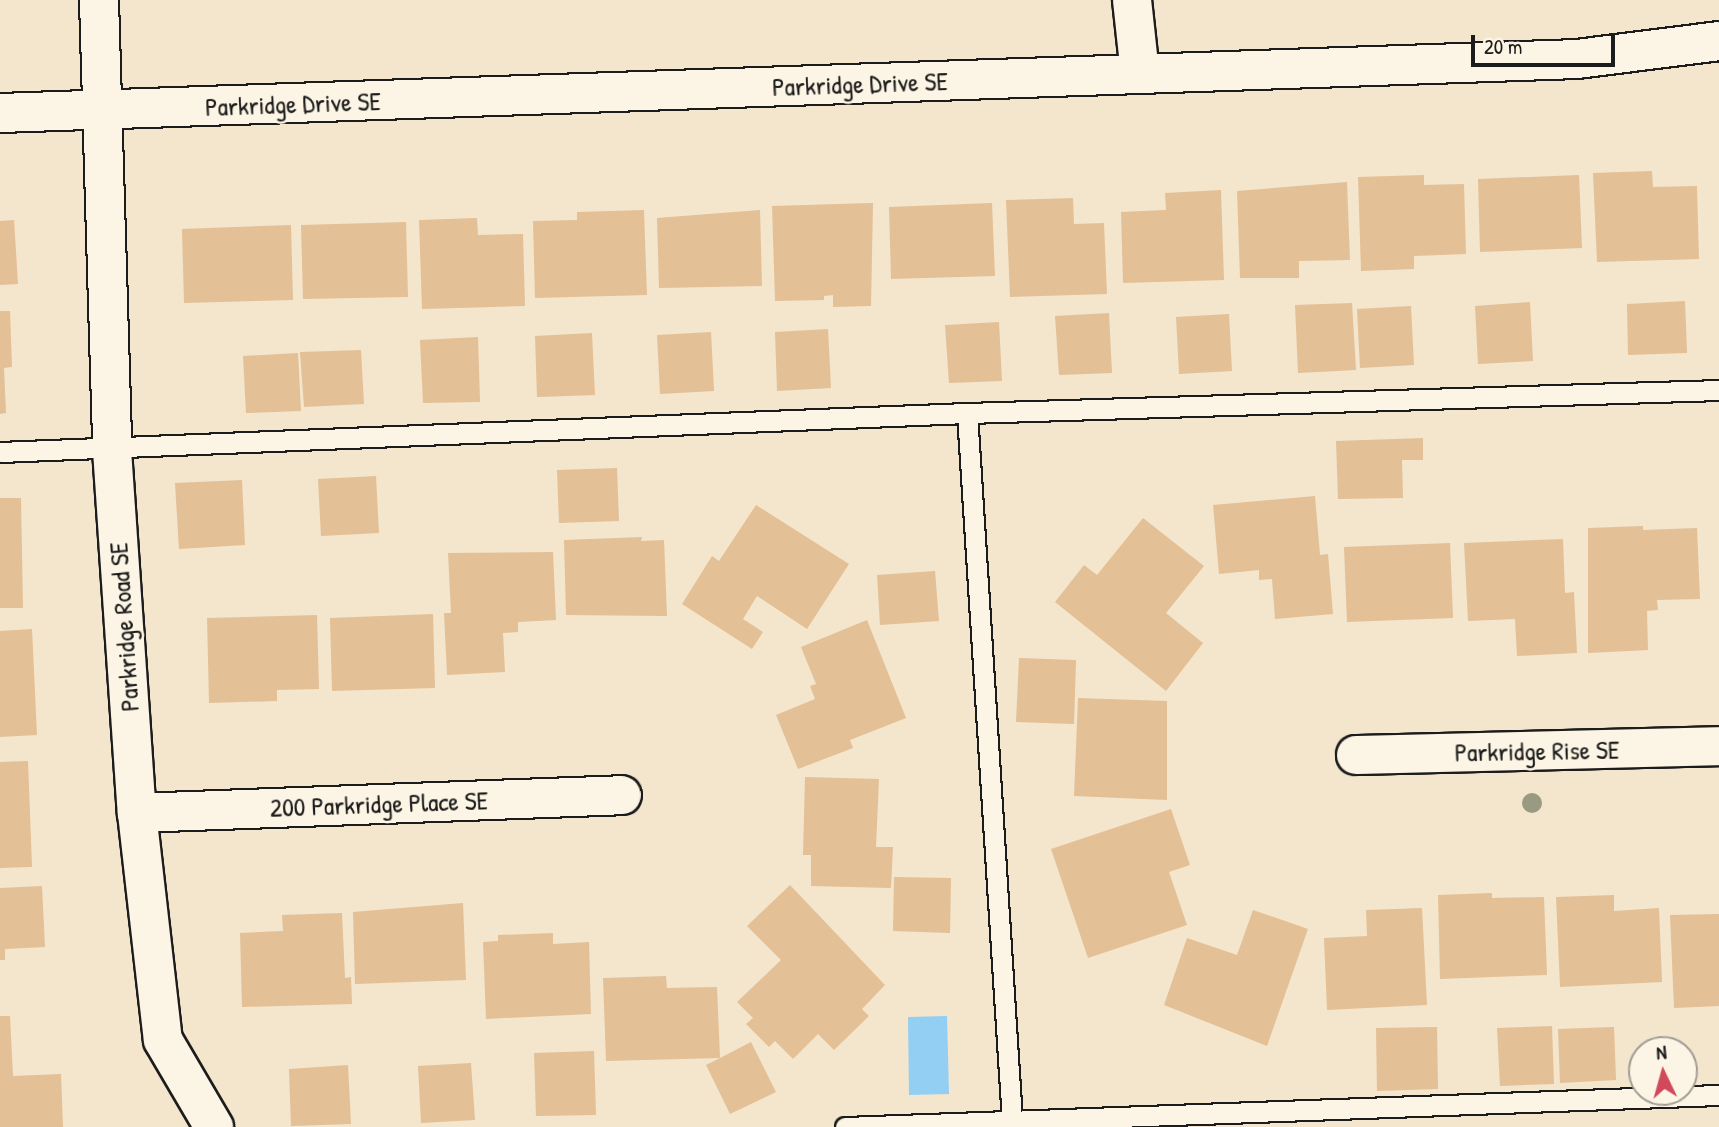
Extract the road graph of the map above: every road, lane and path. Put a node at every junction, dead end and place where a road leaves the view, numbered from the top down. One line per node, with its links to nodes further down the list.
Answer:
1 (99, 0): 5 (street, Parkridge Road SE)
2 (1132, 0): 4 (street)
3 (1719, 41): 4 (street, Parkridge Drive SE)
4 (1140, 74): 5 (street, Parkridge Drive SE)
5 (104, 111): 6 (street, Parkridge Drive SE); 9 (street, Parkridge Road SE)
6 (0, 113)
7 (1719, 390): 8 (lane)
8 (967, 413): 9 (lane); 16 (lane)
9 (112, 450): 10 (lane); 14 (street, Parkridge Road SE)
10 (0, 452)
11 (1719, 746): 12 (street, Parkridge Rise SE)
12 (1356, 755)
13 (622, 795): 14 (street, 200 Parkridge Place SE)
14 (136, 813): 17 (street, Parkridge Road SE)
15 (1719, 1095): 16 (lane)
16 (1012, 1121): 18 (lane)
17 (214, 1127)
18 (845, 1127)

